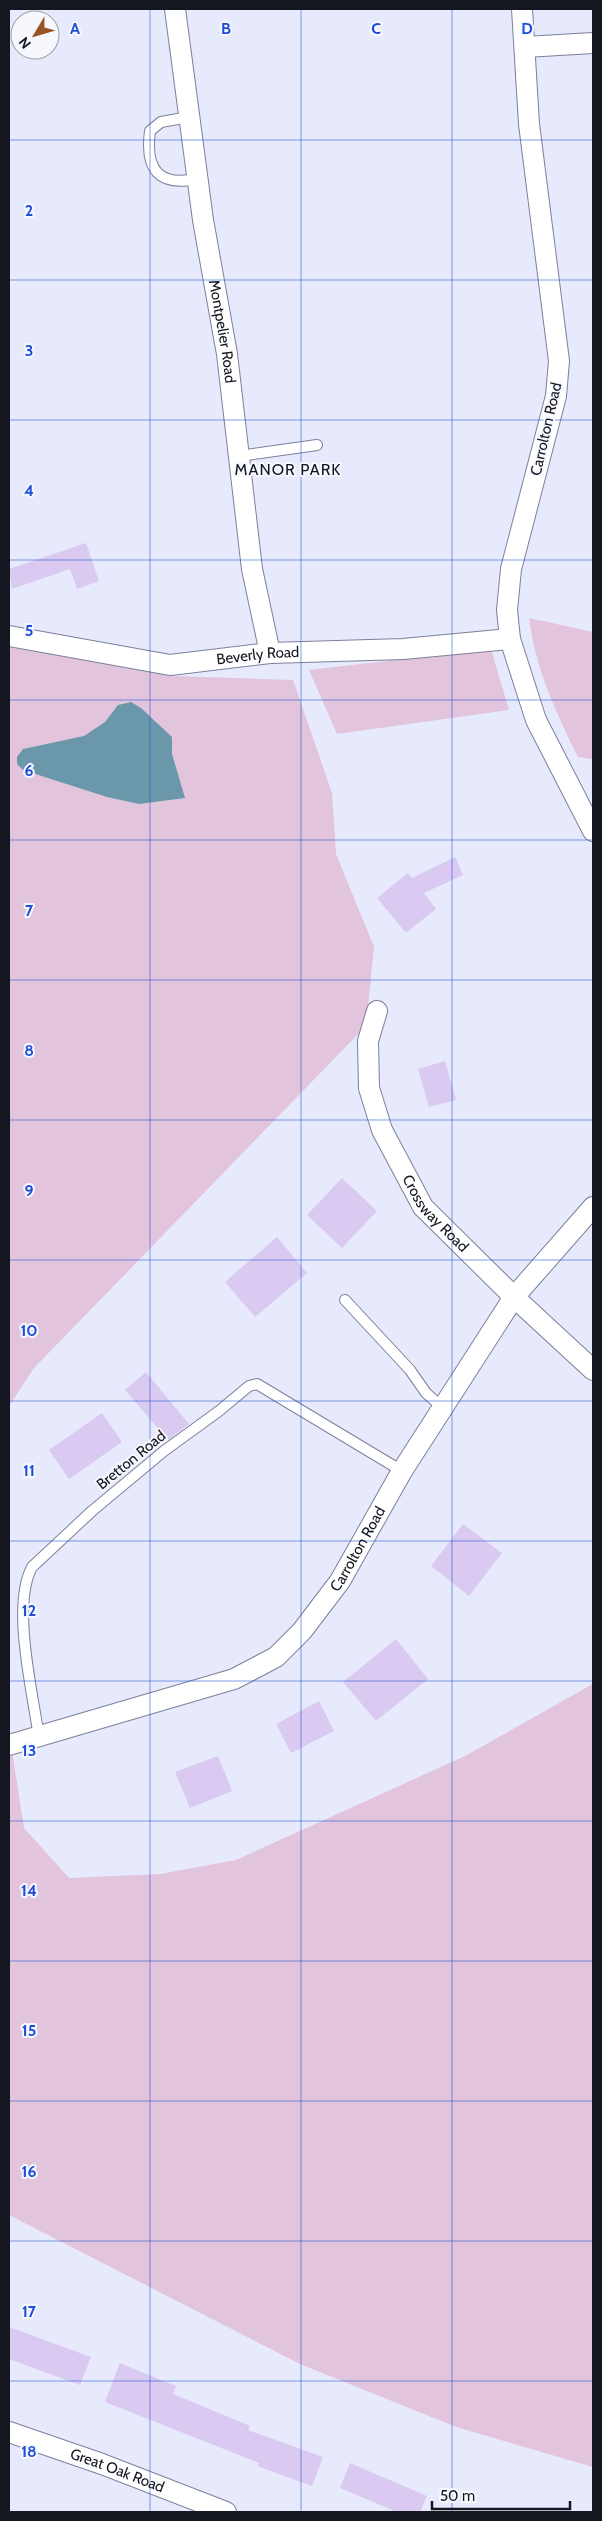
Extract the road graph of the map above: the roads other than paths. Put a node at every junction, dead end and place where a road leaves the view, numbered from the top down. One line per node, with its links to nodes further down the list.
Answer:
1 (175, 9): 5 (street, Montpelier Road)
2 (522, 9): 4 (street, Carrolton Road)
3 (593, 43): 4 (street)
4 (525, 47): 10 (street, Carrolton Road)
5 (189, 117): 6 (street, Montpelier Road); 6 (lane)
6 (197, 179): 8 (street, Montpelier Road)
7 (317, 445): 8 (lane)
8 (239, 456): 11 (street, Montpelier Road)
9 (9, 636): 11 (street, Beverly Road)
10 (510, 639): 11 (street, Beverly Road); 12 (street, Carrolton Road)
11 (270, 653)
12 (593, 831)
13 (377, 1012): 15 (street, Crossway Road)
14 (593, 1207): 15 (street, Carrolton Road)
15 (514, 1297): 17 (street, Crossway Road); 18 (street, Carrolton Road)
16 (345, 1300): 18 (lane)
17 (593, 1370)
18 (443, 1408): 19 (street, Carrolton Road)
19 (402, 1471): 20 (street, Carrolton Road); 20 (lane, Bretton Road)
20 (39, 1738): 21 (street, Carrolton Road)
21 (9, 1745)
22 (9, 2432): 23 (street, Great Oak Road)
23 (226, 2512)

